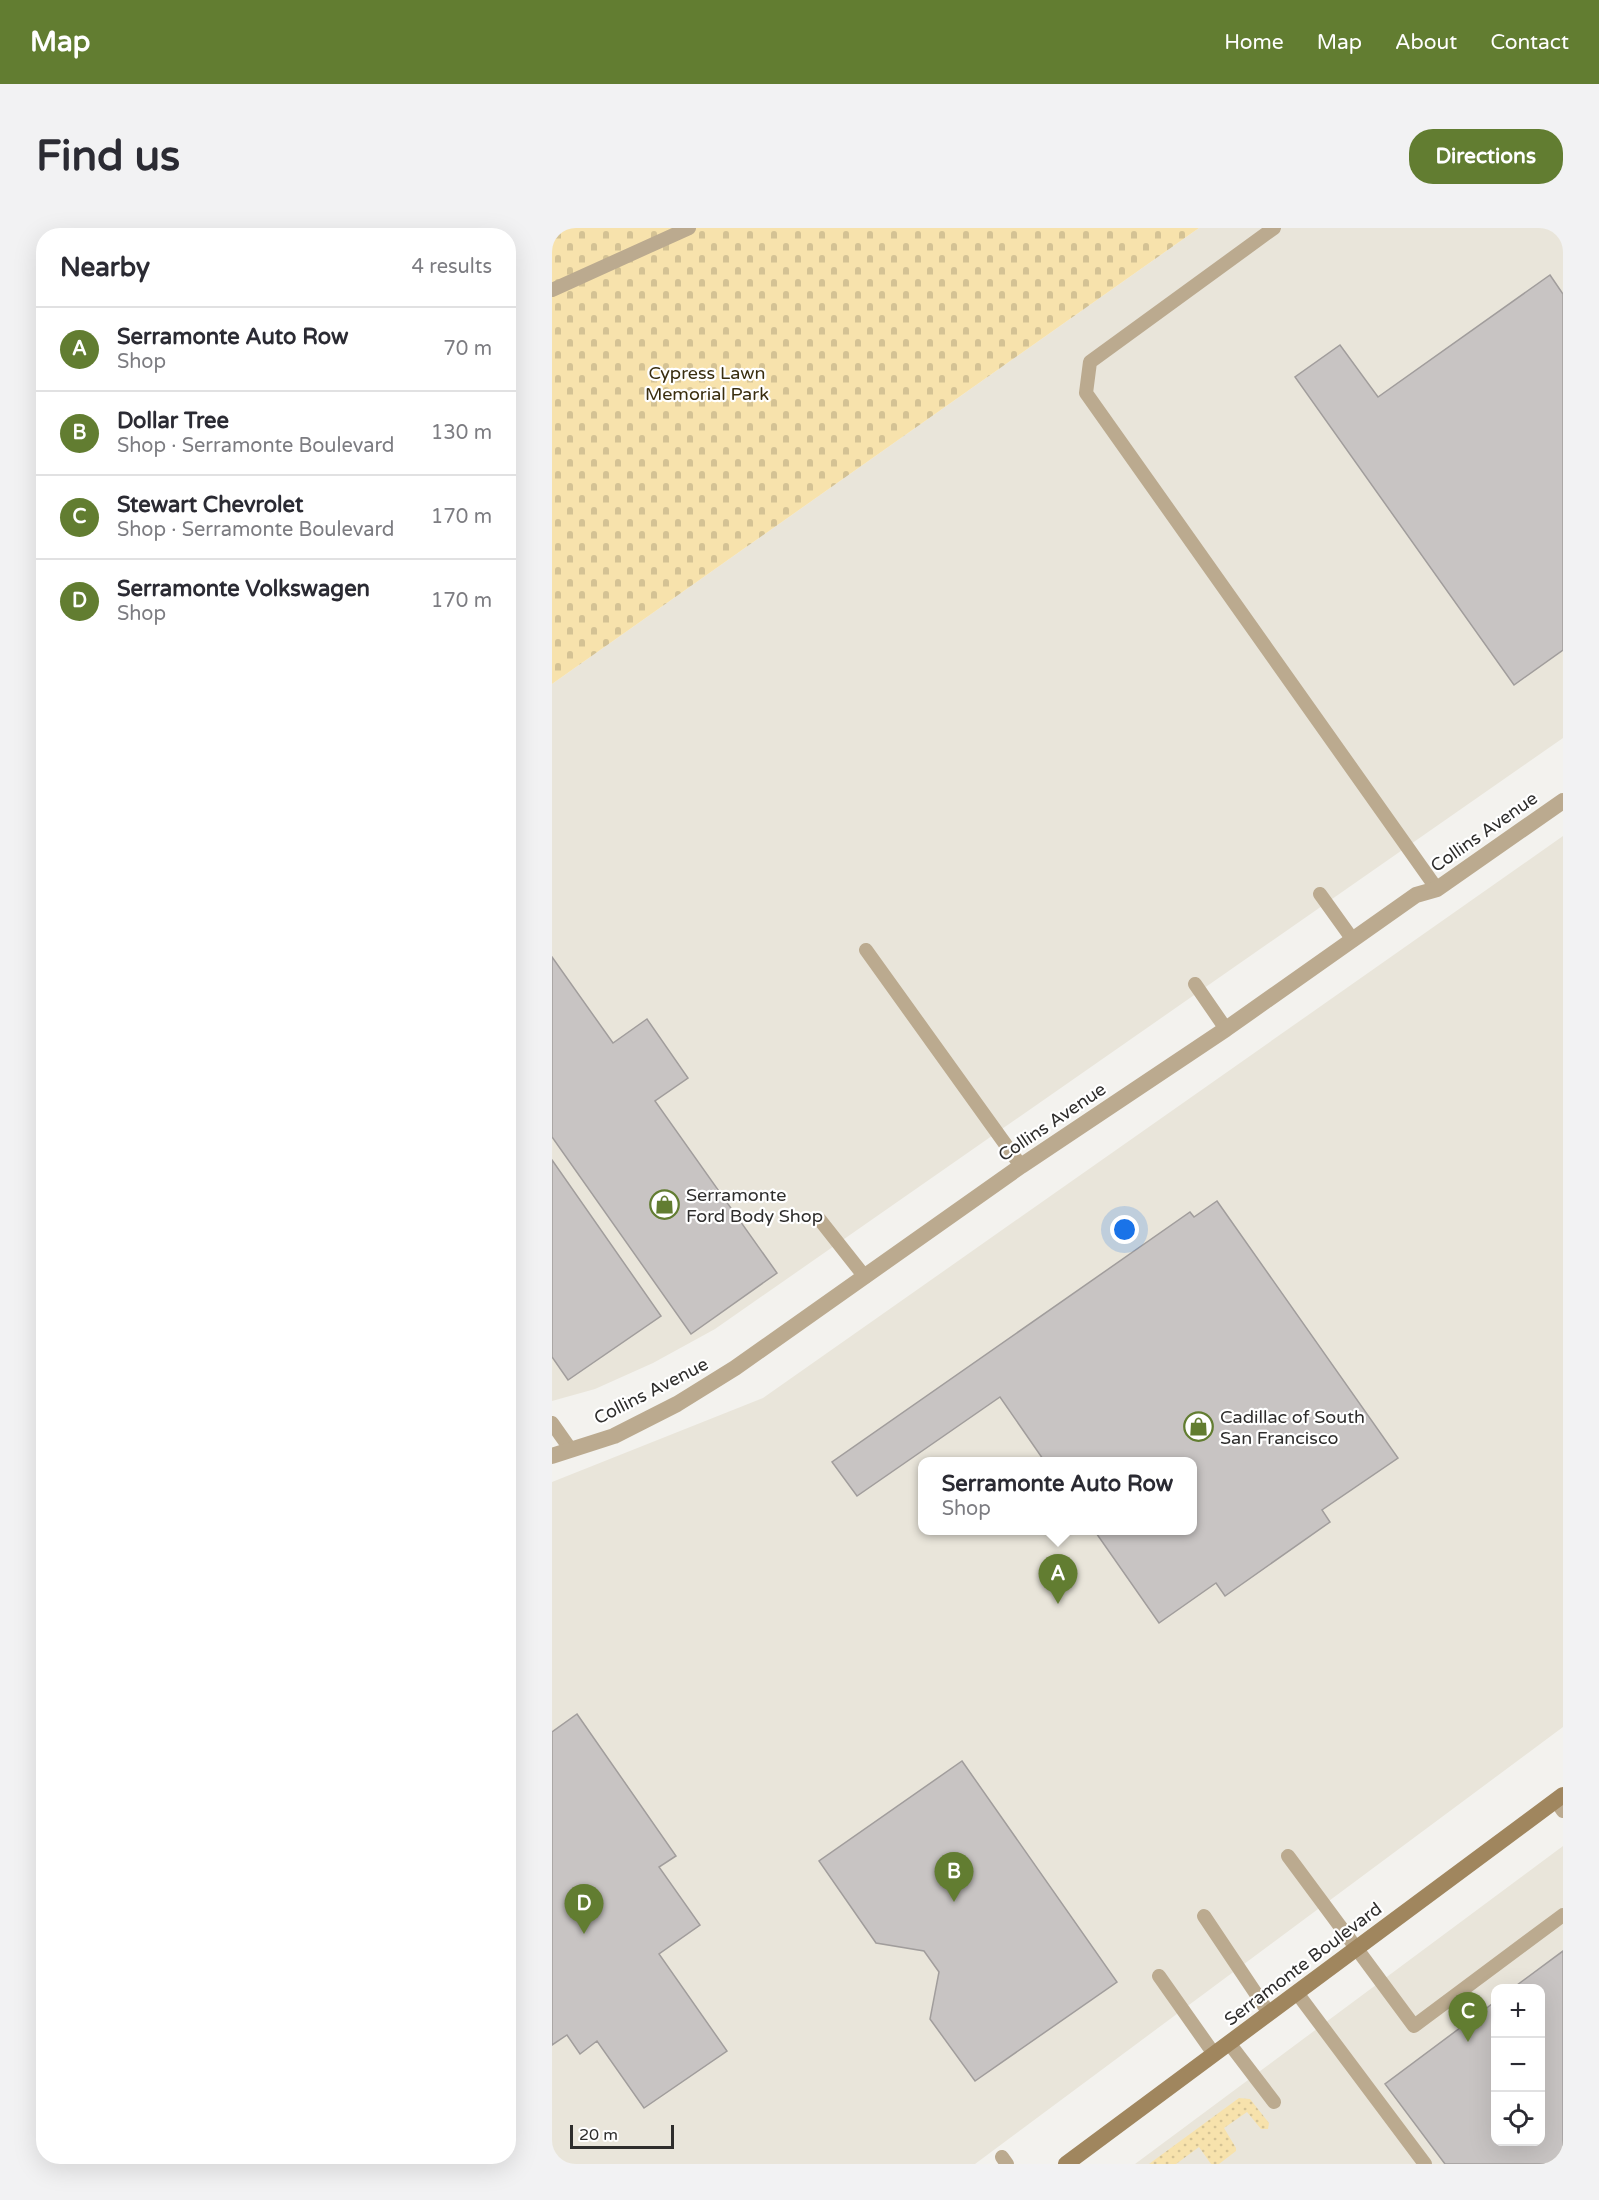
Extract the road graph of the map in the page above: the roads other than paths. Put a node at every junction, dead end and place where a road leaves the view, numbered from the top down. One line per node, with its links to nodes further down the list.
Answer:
1 (689, 228): 3 (lane)
2 (1274, 228): 5 (lane)
3 (552, 290)
4 (1563, 801): 5 (street, Collins Avenue)
5 (1437, 889): 7 (street, Collins Avenue)
6 (1320, 894): 7 (lane)
7 (1353, 940): 10 (street, Collins Avenue)
8 (866, 950): 11 (lane)
9 (1195, 984): 10 (lane)
10 (1226, 1029): 11 (street, Collins Avenue)
11 (1021, 1166): 13 (street, Collins Avenue)
12 (820, 1220): 13 (lane)
13 (865, 1277): 15 (street, Collins Avenue)
14 (552, 1423): 15 (lane)
15 (571, 1450): 16 (street, Collins Avenue)
16 (552, 1456)
17 (1561, 1802): 21 (main road, Serramonte Boulevard)
18 (1288, 1856): 21 (lane)
19 (1563, 1915): 21 (lane)
20 (1204, 1916): 24 (lane)
21 (1356, 1948): 23 (main road, Serramonte Boulevard)
22 (1159, 1976): 26 (lane)
23 (1296, 1993): 24 (main road, Serramonte Boulevard); 29 (lane)
24 (1269, 2013): 25 (main road, Serramonte Boulevard)
25 (1229, 2043): 26 (main road, Serramonte Boulevard); 27 (lane)
26 (1214, 2054): 28 (main road, Serramonte Boulevard)
27 (1274, 2102)
28 (1066, 2164)
29 (1425, 2164)

